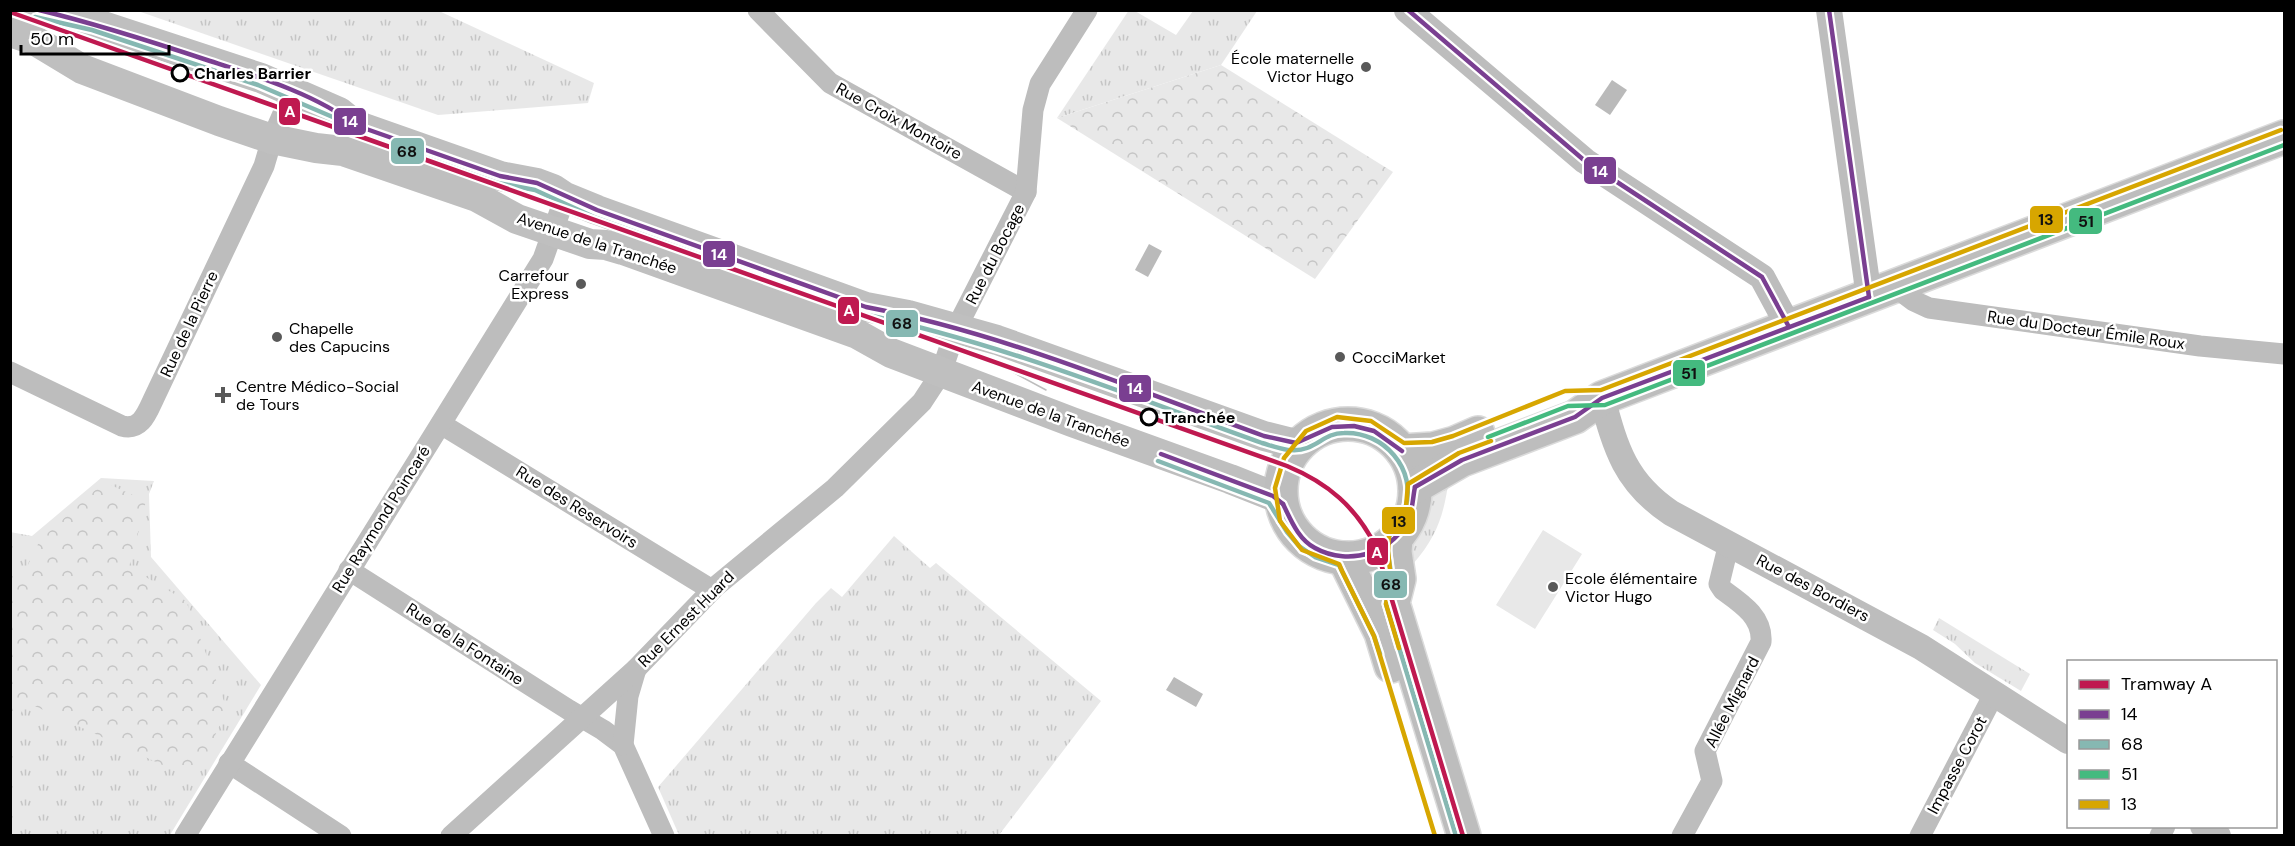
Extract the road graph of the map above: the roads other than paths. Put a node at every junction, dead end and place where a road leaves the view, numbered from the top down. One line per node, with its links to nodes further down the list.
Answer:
1 (37, 10): 7 (main road, Avenue de la Tranchée)
2 (758, 10): 10 (street, Rue Croix Montoire)
3 (1087, 10): 10 (street, Rue du Bocage)
4 (1407, 10): 14 (street)
5 (1829, 10): 13 (street)
6 (10, 32): 9 (main road, Avenue de la Tranchée)
7 (292, 93): 9 (street, Rue de la Pierre); 11 (main road, Avenue de la Tranchée)
8 (2284, 137): 13 (main road)
9 (272, 139): 12 (main road, Avenue de la Tranchée); 17 (street, Rue de la Pierre)
10 (1026, 192): 15 (street, Rue du Bocage)
11 (565, 197): 12 (street, Rue Raymond Poincaré); 15 (main road, Avenue de la Tranchée)
12 (553, 231): 18 (main road, Avenue de la Tranchée); 20 (street, Rue Raymond Poincaré)
13 (1881, 291): 14 (main road); 16 (street, Rue du Docteur Émile Roux)
14 (1789, 327): 19 (main road)
15 (956, 329): 18 (street, Rue du Bocage); 21 (main road, Avenue de la Tranchée)
16 (2284, 354)
17 (10, 372)
18 (941, 373): 24 (main road, Avenue de la Tranchée); 29 (street, Rue Ernest Huard)
19 (1602, 398): 22 (main road); 23 (main road); 26 (street, Rue des Bordiers)
20 (441, 424): 28 (street, Rue Raymond Poincaré); 29 (street, Rue des Reservoirs)
21 (1304, 442): 22 (main road); 24 (main road)
22 (1402, 451): 23 (main road)
23 (1415, 487): 25 (main road)
24 (1283, 504): 27 (main road)
25 (1396, 538): 27 (main road); 41 (main road)
26 (1729, 543): 31 (street, Rue des Bordiers); 42 (street, Allée Mignard)
27 (1344, 558): 40 (main road)
28 (349, 570): 32 (street, Rue de la Fontaine); 35 (street, Rue Raymond Poincaré)
29 (712, 590): 30 (street, Rue Ernest Huard)
30 (636, 669): 32 (street, Rue Ernest Huard); 34 (street)
31 (1995, 694): 33 (street, Rue des Bordiers); 43 (street, Impasse Corot)
32 (580, 717): 34 (street, Rue de la Fontaine); 38 (street, Rue Ernest Huard)
33 (2067, 740)
34 (623, 746): 39 (street)
35 (229, 763): 36 (street, Rue Raymond Poincaré); 37 (street)
36 (185, 836)
37 (341, 836)
38 (451, 836)
39 (664, 836)
40 (1443, 836)
41 (1464, 836)
42 (1682, 836)
43 (1920, 836)

